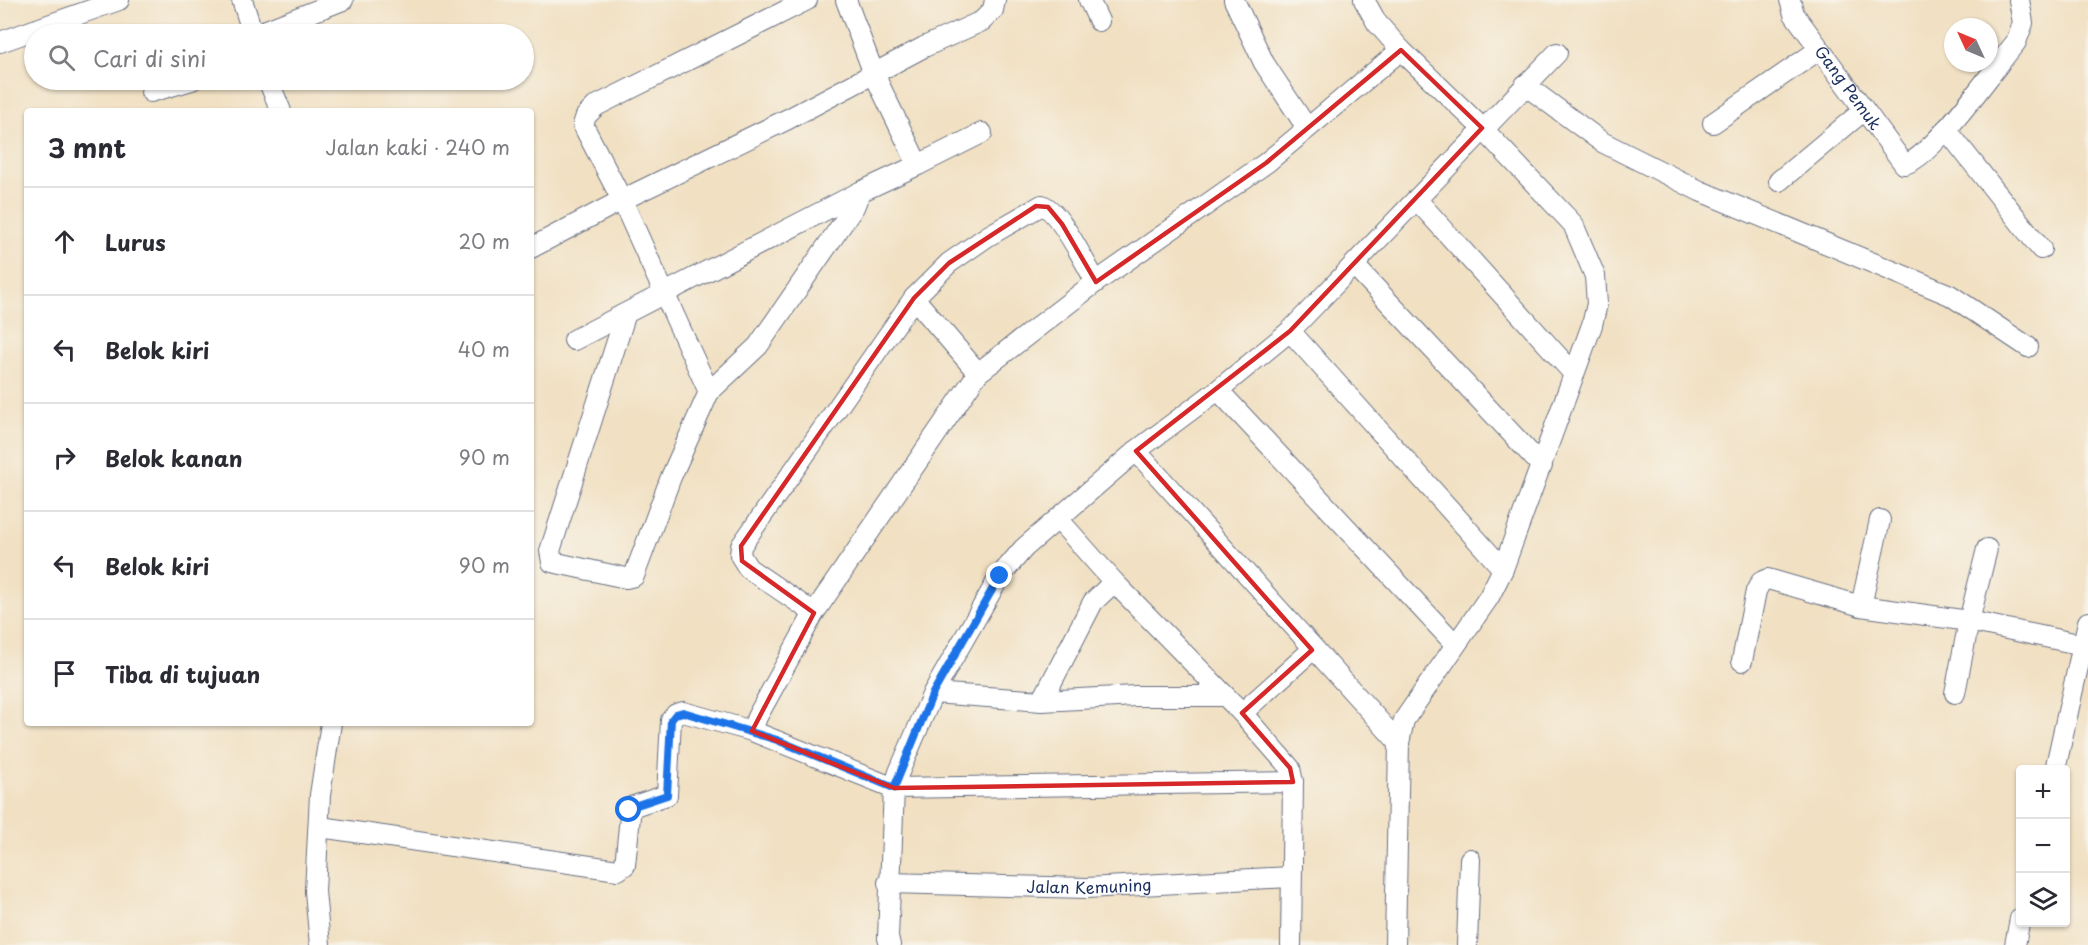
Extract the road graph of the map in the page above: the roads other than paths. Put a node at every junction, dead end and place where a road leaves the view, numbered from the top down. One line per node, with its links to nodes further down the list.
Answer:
1 (119, 0): 13 (street)
2 (242, 0): 14 (street)
3 (343, 0): 15 (street)
4 (807, 0): 36 (street)
5 (846, 0): 21 (street)
6 (995, 0): 21 (street)
7 (1089, 0): 12 (street)
8 (1234, 0): 29 (street)
9 (1364, 0): 18 (street)
10 (1790, 0): 19 (street, Gang Pemuk)
11 (2019, 0): 31 (street)
12 (1099, 21)
13 (51, 24)
14 (250, 24)
15 (280, 24)
16 (24, 34): 17 (street)
17 (0, 42)
18 (1401, 50): 29 (street); 30 (street)
19 (1820, 50): 27 (street, Gang Pemuk); 28 (street)
20 (1557, 53): 22 (street)
21 (874, 74): 33 (street); 36 (street)
22 (1525, 85): 30 (street); 47 (street)
23 (159, 90): 25 (street)
24 (272, 90): 26 (street)
25 (152, 92)
26 (280, 108)
27 (1863, 111): 31 (street, Gang Pemuk); 34 (street)
28 (1713, 123)
29 (1307, 128): 41 (street)
30 (1482, 128): 37 (street); 49 (street)
31 (1946, 129): 39 (street)
32 (982, 133): 33 (street)
33 (918, 165): 35 (street)
34 (1779, 181)
35 (861, 192): 42 (street); 51 (street)
36 (621, 200): 38 (street); 42 (street)
37 (1417, 200): 40 (street); 49 (street)
38 (534, 246)
39 (2041, 249)
40 (1354, 265): 45 (street); 53 (street)
41 (1096, 282): 43 (street); 48 (street)
42 (664, 295): 44 (street); 51 (street)
43 (914, 298): 48 (street); 60 (street)
44 (625, 316): 46 (street); 51 (street)
45 (1290, 331): 50 (street); 57 (street)
46 (574, 340)
47 (2028, 347)
48 (978, 373): 60 (street)
49 (1574, 374): 53 (street)
50 (1218, 390): 52 (street); 63 (street)
51 (710, 392)
52 (1136, 451): 54 (street); 65 (street)
53 (1542, 466): 57 (street)
54 (1058, 519): 58 (street); 67 (street)
55 (1880, 520): 59 (street)
56 (1987, 549): 61 (street)
57 (1503, 569): 63 (street)
58 (1114, 582): 69 (street); 71 (street)
59 (1861, 606): 61 (street); 66 (street)
60 (814, 613): 74 (street)
61 (1969, 621): 64 (street); 68 (street)
62 (2088, 622): 64 (street)
63 (1455, 644): 75 (street)
64 (2083, 645): 70 (street)
65 (1312, 650): 72 (street); 75 (street)
66 (1742, 661)
67 (933, 693): 71 (street); 78 (street)
68 (1955, 693)
69 (1225, 696): 71 (street); 72 (street)
70 (2079, 700): 76 (street)
71 (1042, 701)
72 (1242, 713): 77 (street)
73 (331, 726): 79 (street)
74 (752, 731): 78 (street); 79 (street)
75 (1399, 743): 87 (street)
76 (2057, 765)
77 (1293, 782): 78 (street); 81 (street)
78 (894, 788): 82 (street)
79 (320, 827): 84 (street)
80 (1470, 859): 88 (street)
81 (1290, 877): 82 (street, Jalan Kemuning); 86 (street)
82 (888, 883): 85 (street)
83 (2019, 927): 89 (street)
84 (320, 945)
85 (890, 945)
86 (1291, 945)
87 (1395, 945)
88 (1467, 945)
89 (2015, 945)

